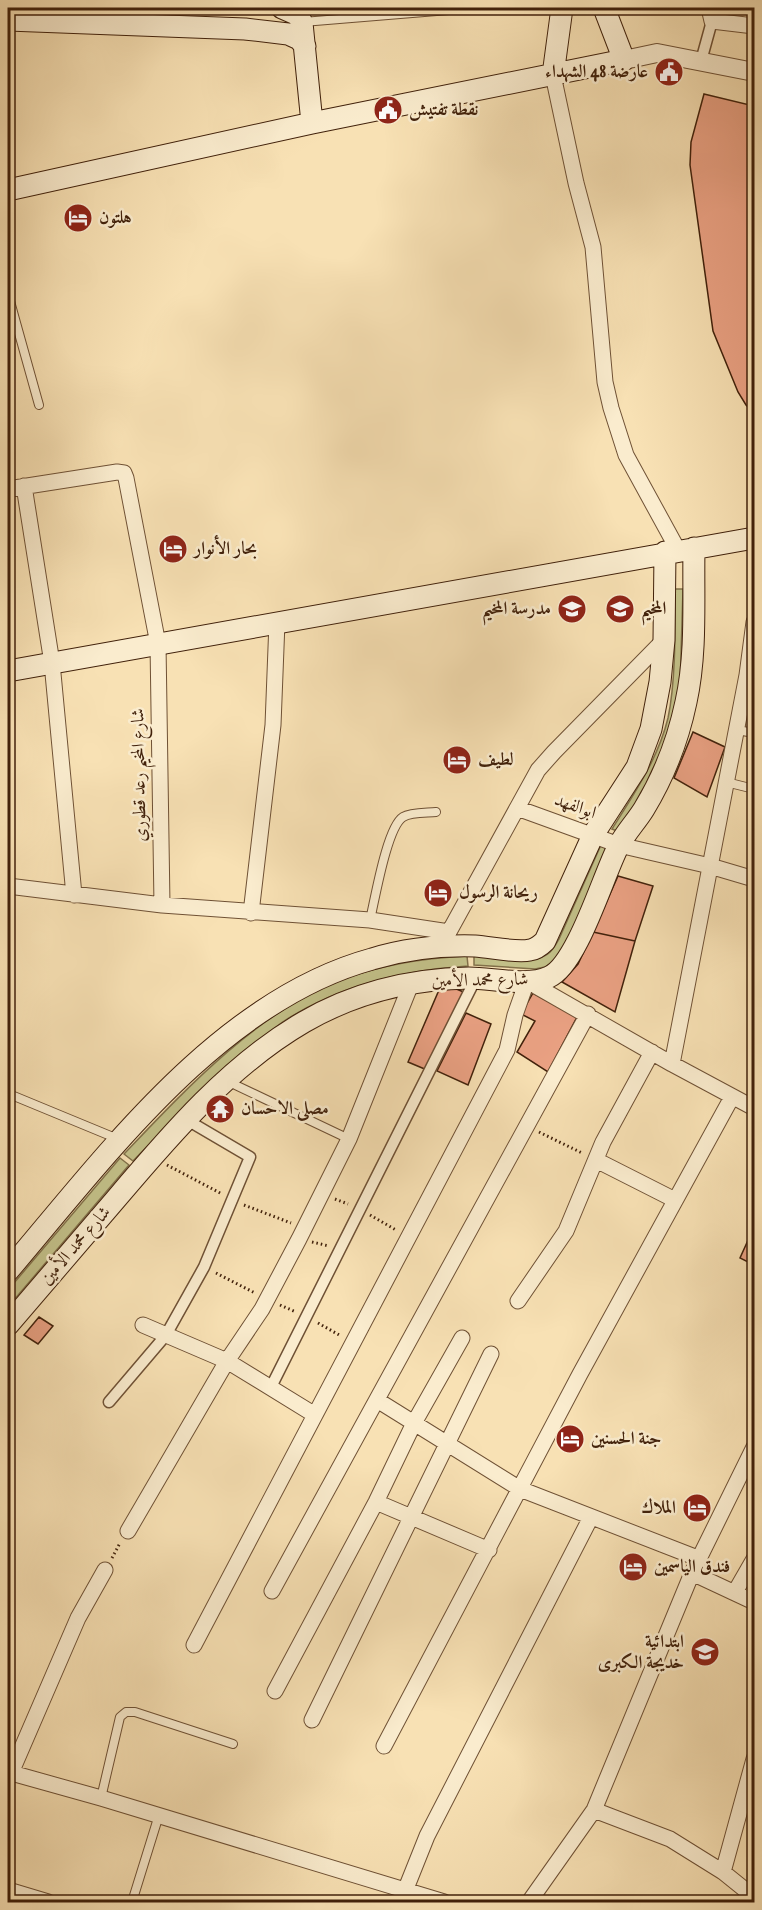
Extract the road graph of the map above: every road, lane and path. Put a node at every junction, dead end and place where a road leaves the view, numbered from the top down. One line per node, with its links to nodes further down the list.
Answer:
1 (282, 8): 7 (main road)
2 (473, 8): 7 (lane)
3 (562, 8): 13 (main road)
4 (604, 8): 10 (main road)
5 (710, 14): 8 (street); 11 (street)
6 (8, 20): 9 (main road)
7 (302, 23): 9 (main road)
8 (754, 26)
9 (305, 46): 14 (main road)
10 (624, 60): 11 (street); 13 (main road)
11 (701, 61): 12 (street)
12 (754, 72)
13 (553, 75): 14 (main road); 21 (street)
14 (312, 123): 15 (main road)
15 (8, 190)
16 (8, 294): 17 (lane)
17 (39, 405)
18 (24, 486): 19 (street); 25 (street, شارع المخيم رعد قطوري); 26 (street)
19 (8, 489)
20 (754, 537): 21 (main road)
21 (679, 550): 22 (main road); 24 (main road, شارع محمد الأمين); 35 (main road, شارع محمد الأمين)
22 (277, 622): 25 (main road); 41 (street)
23 (754, 622): 28 (street)
24 (664, 640): 32 (street); 34 (main road, شارع محمد الأمين)
25 (158, 644): 26 (main road); 40 (street, شارع المخيم رعد قطوري)
26 (52, 663): 27 (main road); 39 (street)
27 (8, 671)
28 (737, 730): 29 (lane); 30 (street)
29 (754, 733)
30 (726, 782): 31 (lane); 36 (street)
31 (754, 789)
32 (517, 808): 34 (street, ابوالفهد); 43 (street)
33 (436, 812): 42 (lane)
34 (593, 835): 35 (street, ابوالفهد); 43 (main road, شارع محمد الأمين)
35 (619, 845): 36 (street, ابوالفهد); 45 (main road, شارع محمد الأمين)
36 (710, 866): 37 (street); 49 (street)
37 (754, 879)
38 (8, 886): 39 (street)
39 (74, 895): 40 (street)
40 (162, 905): 41 (street)
41 (251, 913): 42 (street)
42 (370, 920): 43 (street)
43 (445, 939): 57 (main road, شارع محمد الأمين)
44 (476, 978): 45 (main road, شارع محمد الأمين); 46 (main road, شارع محمد الأمين); 61 (street)
45 (527, 981): 47 (street); 73 (street)
46 (411, 984): 50 (main road, شارع محمد الأمين); 56 (street)
47 (588, 1014): 48 (street); 55 (street)
48 (652, 1052): 49 (street); 58 (street)
49 (672, 1064): 52 (street)
50 (227, 1082): 54 (main road, شارع محمد الأمين); 56 (lane)
51 (9, 1094): 57 (lane)
52 (732, 1097): 53 (street); 59 (street)
53 (754, 1108)
54 (187, 1120): 64 (main road, شارع محمد الأمين); 66 (street)
55 (527, 1126): 58 (path); 71 (street)
56 (349, 1139): 60 (street)
57 (120, 1140): 62 (main road, شارع محمد الأمين)
58 (596, 1160): 59 (street); 63 (street)
59 (675, 1200): 77 (street)
60 (299, 1239): 61 (path); 69 (street)
61 (341, 1249): 70 (street)
62 (8, 1271)
63 (518, 1301)
64 (8, 1325)
65 (143, 1325): 66 (street)
66 (166, 1335): 69 (street); 72 (street)
67 (462, 1338): 74 (street)
68 (491, 1354): 75 (street)
69 (226, 1361): 70 (street); 81 (street)
70 (271, 1387): 73 (street)
71 (377, 1400): 74 (street); 87 (street)
72 (109, 1402)
73 (315, 1415): 90 (street)
74 (414, 1423): 75 (street); 78 (street)
75 (447, 1444): 77 (street); 79 (street)
76 (754, 1447): 83 (street)
77 (520, 1489): 80 (street); 82 (street)
78 (376, 1502): 79 (street); 91 (street)
79 (410, 1517): 82 (street); 92 (street)
80 (591, 1517): 83 (street); 102 (street)
81 (128, 1531): 85 (path)
82 (489, 1550): 94 (street)
83 (699, 1558): 86 (street)
84 (754, 1559): 88 (street)
85 (105, 1570): 96 (street)
86 (692, 1573): 88 (street); 98 (street)
87 (272, 1591)
88 (735, 1592): 89 (street)
89 (754, 1602)
90 (194, 1645)
91 (275, 1691)
92 (312, 1720)
93 (233, 1744): 97 (lane)
94 (384, 1746)
95 (754, 1759): 100 (street)
96 (9, 1773): 97 (street)
97 (101, 1798): 99 (street)
98 (594, 1810): 100 (street); 107 (street)
99 (159, 1815): 102 (street); 105 (lane)
100 (723, 1872): 103 (street)
101 (8, 1890): 104 (street)
102 (405, 1891): 106 (street)
103 (754, 1897)
104 (48, 1902)
105 (132, 1902)
106 (444, 1902)
107 (529, 1902)

